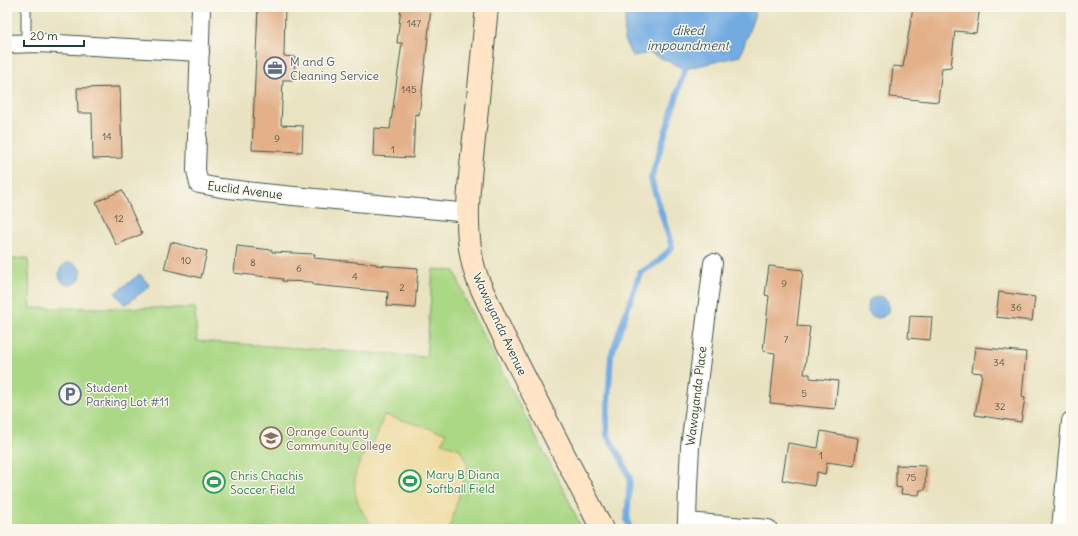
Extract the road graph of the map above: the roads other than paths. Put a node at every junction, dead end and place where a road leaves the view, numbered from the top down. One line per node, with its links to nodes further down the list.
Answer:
1 (26, 7): 5 (lane)
2 (201, 7): 6 (street, Euclid Avenue)
3 (487, 7): 7 (street, Wawayanda Avenue)
4 (7, 44): 5 (street)
5 (26, 44): 6 (street)
6 (200, 52): 7 (street, Euclid Avenue)
7 (468, 212): 11 (street, Wawayanda Avenue)
8 (713, 263): 10 (street, Wawayanda Place)
9 (1071, 421): 13 (street)
10 (687, 525): 12 (street)
11 (602, 529)
12 (768, 529)
13 (1060, 529)

